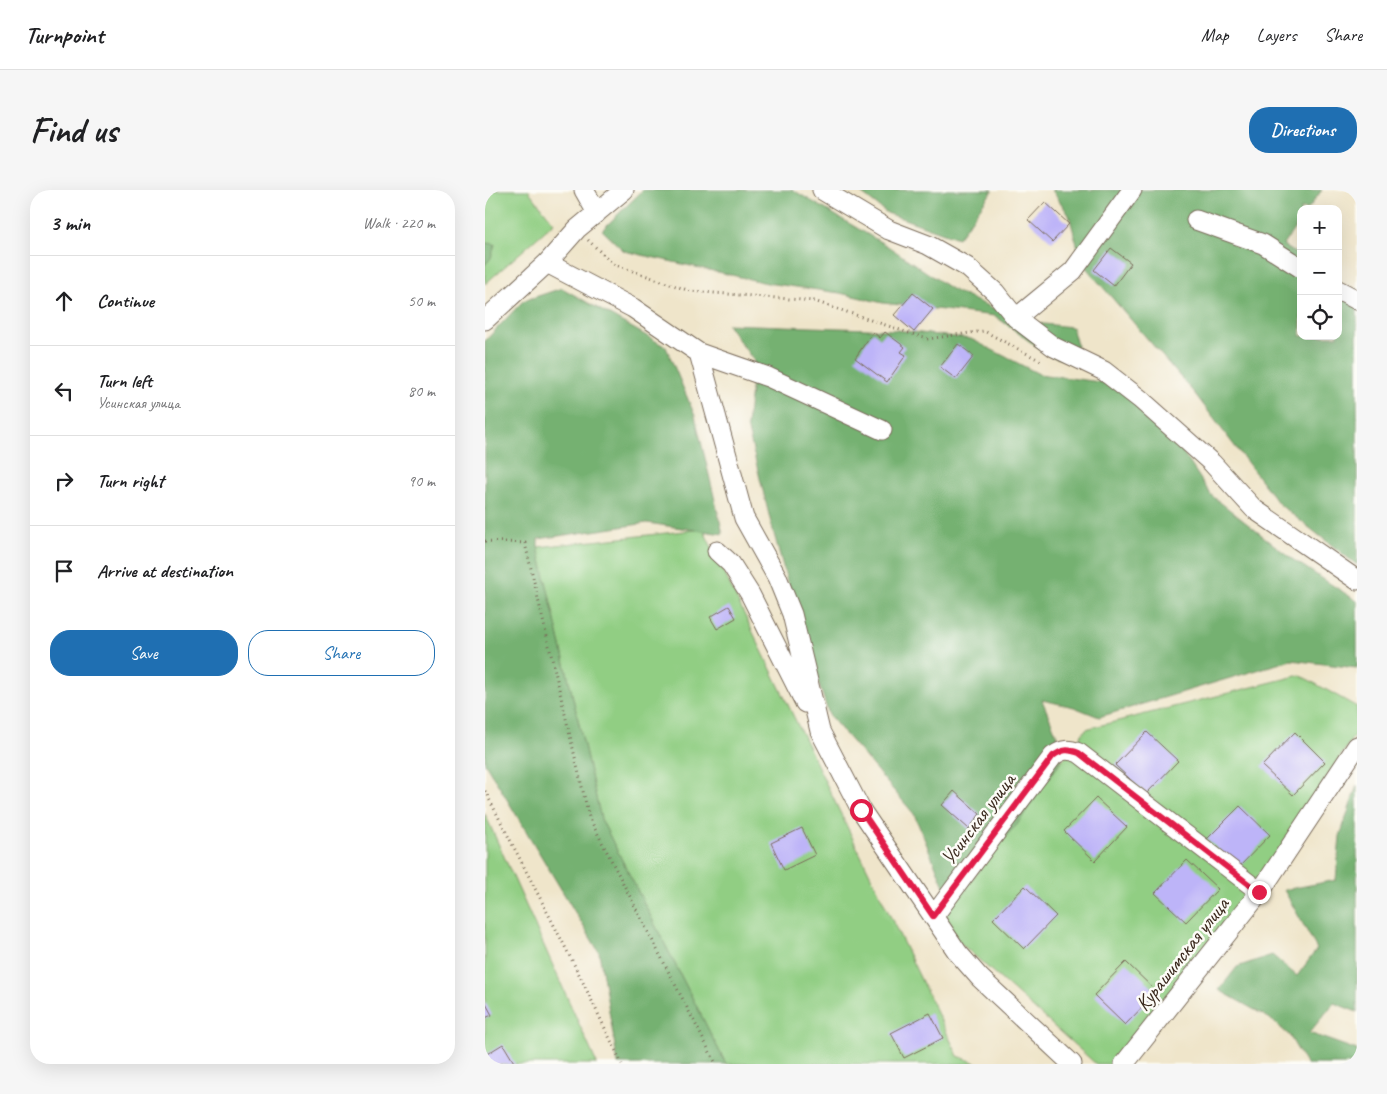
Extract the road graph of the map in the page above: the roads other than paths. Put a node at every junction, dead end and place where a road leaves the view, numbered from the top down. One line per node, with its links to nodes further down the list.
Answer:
1 (584, 190): 5 (street)
2 (624, 190): 5 (street)
3 (822, 190): 11 (street)
4 (1132, 190): 11 (street)
5 (597, 213): 7 (street)
6 (1196, 220): 8 (street)
7 (547, 263): 12 (street); 13 (street)
8 (1297, 265)
9 (1342, 292): 10 (street)
10 (1357, 300)
11 (1017, 318): 16 (street)
12 (485, 320)
13 (699, 353): 14 (street); 17 (street)
14 (881, 430)
15 (717, 551): 17 (street)
16 (1357, 580)
17 (819, 731): 20 (street)
18 (1357, 746): 19 (street, Курашимская улица)
19 (1259, 892): 20 (street, Усинская улица); 22 (street, Курашимская улица)
20 (933, 916): 21 (street)
21 (1072, 1064)
22 (1124, 1064)

